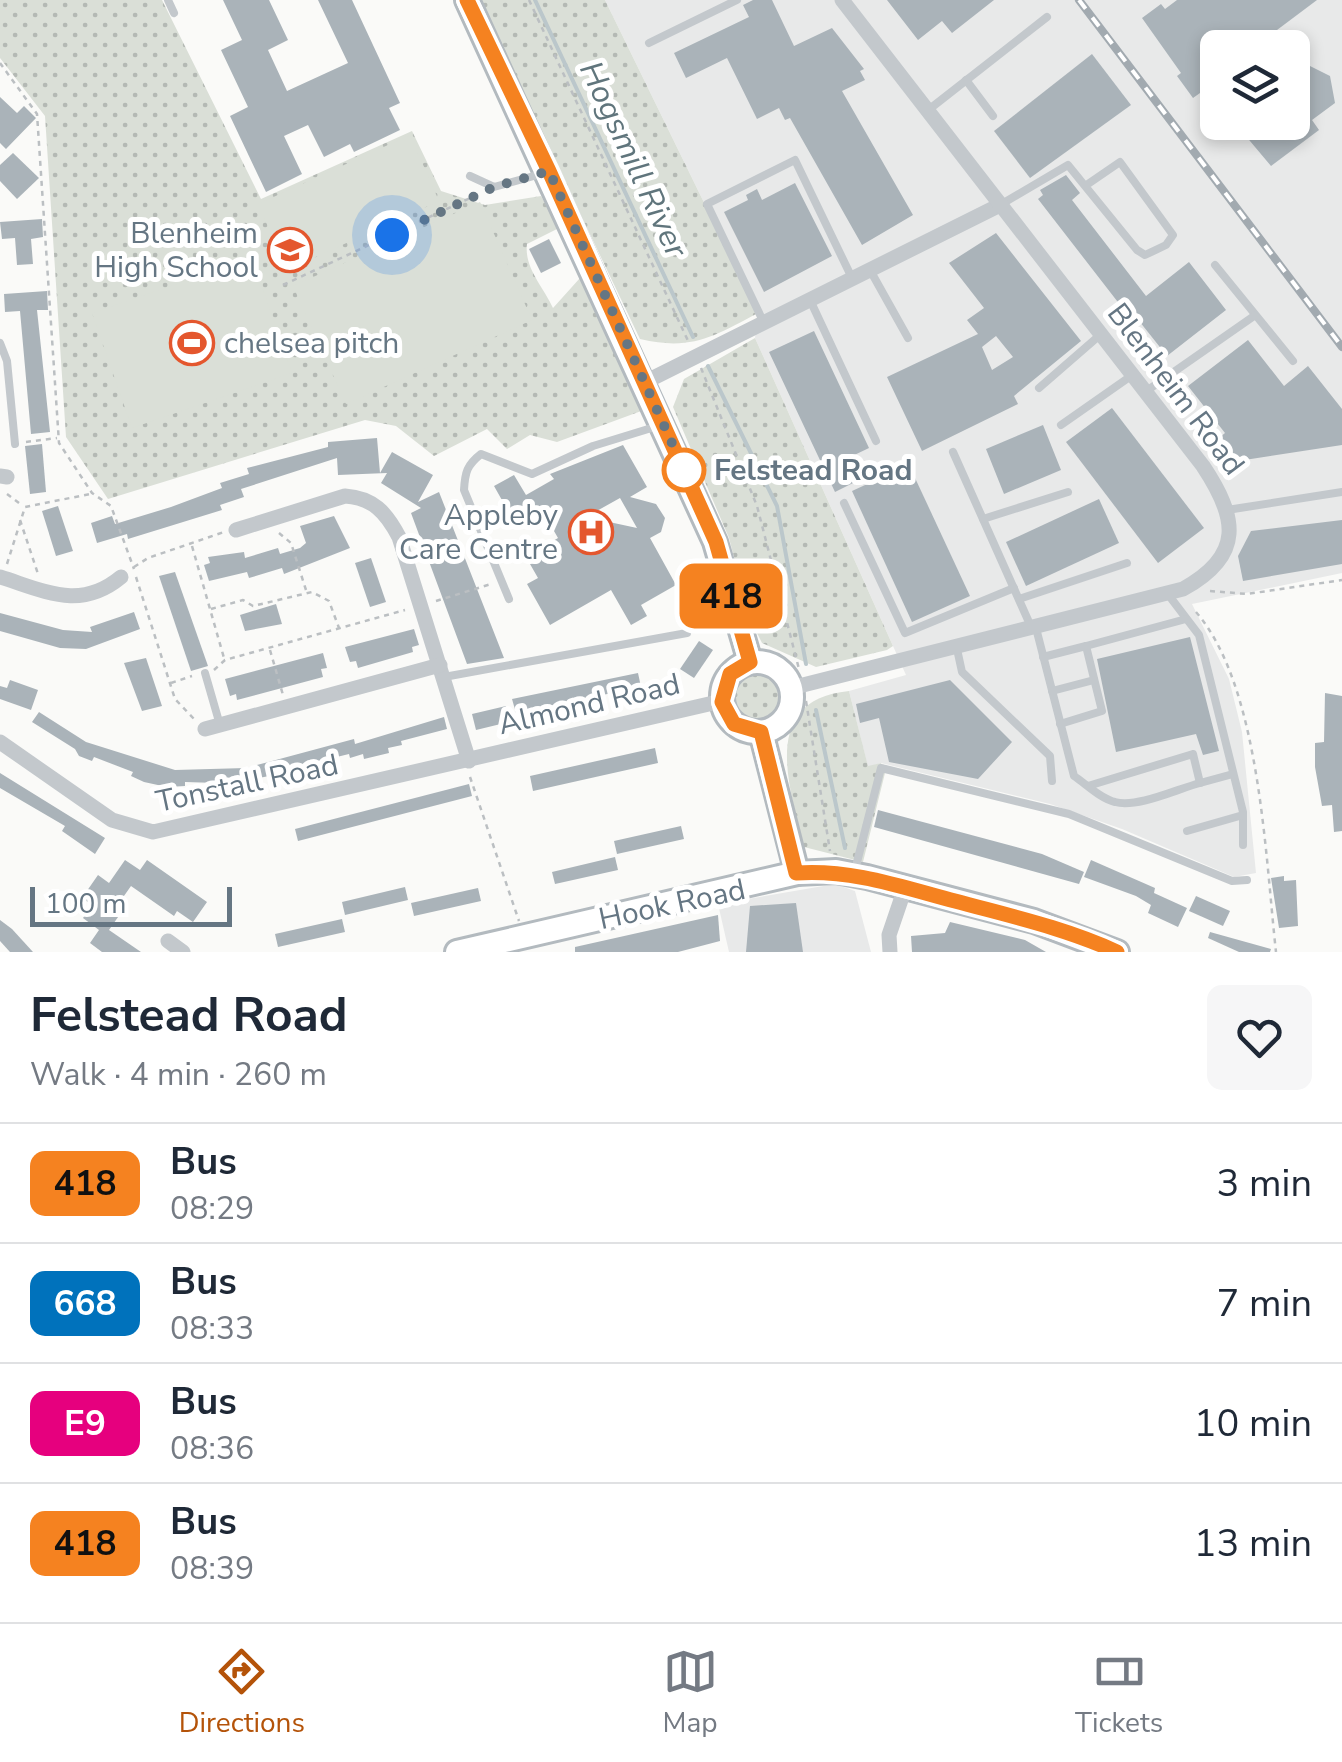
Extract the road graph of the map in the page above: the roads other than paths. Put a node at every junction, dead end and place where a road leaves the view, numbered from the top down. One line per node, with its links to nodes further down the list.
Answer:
1 (168, 0): 5 (lane)
2 (467, 0): 11 (street)
3 (736, 0): 7 (lane)
4 (842, 0): 9 (street, Blenheim Road)
5 (174, 13)
6 (1047, 17): 8 (lane)
7 (649, 44)
8 (966, 80): 9 (lane); 10 (lane)
9 (927, 111): 14 (street, Blenheim Road)
10 (992, 116)
11 (549, 171): 12 (lane); 26 (street)
12 (470, 176)
13 (1085, 186): 13 (lane); 14 (lane)
14 (1000, 205): 16 (street); 21 (street, Blenheim Road)
15 (1215, 265): 19 (lane)
16 (870, 270): 17 (street); 22 (lane)
17 (852, 278): 18 (street); 20 (lane)
18 (810, 300): 20 (street); 31 (lane)
19 (1254, 316): 24 (lane); 28 (lane)
20 (763, 323): 26 (street)
21 (1100, 334): 25 (street, Blenheim Road); 27 (lane)
22 (908, 338)
23 (0, 343): 32 (lane)
24 (1293, 361)
25 (1132, 375): 28 (street, Blenheim Road); 30 (lane)
26 (643, 383): 29 (street)
27 (1039, 388)
28 (1144, 392): 37 (street, Blenheim Road)
29 (664, 424): 45 (lane); 53 (street)
30 (1061, 424)
31 (876, 441)
32 (15, 444)
33 (953, 452): 38 (lane)
34 (1068, 492): 38 (lane)
35 (1342, 492): 37 (lane)
36 (844, 503): 43 (lane)
37 (1228, 510): 44 (street, Blenheim Road)
38 (983, 519): 43 (lane)
39 (236, 530): 54 (street)
40 (1127, 564): 46 (lane)
41 (127, 572): 42 (street)
42 (2, 577)
43 (1014, 588): 46 (lane)
44 (1175, 591): 47 (lane); 48 (street, Blenheim Road)
45 (509, 599)
46 (1019, 599): 48 (lane)
47 (1186, 619): 50 (lane); 65 (lane)
48 (1034, 628): 51 (street, Blenheim Road); 52 (lane)
49 (687, 634): 54 (lane)
50 (1086, 646): 52 (lane); 56 (lane)
51 (957, 648): 57 (street, Blenheim Road); 66 (lane)
52 (1043, 658): 58 (lane)
53 (750, 662): 57 (street); 59 (street)
54 (442, 671): 61 (street); 64 (street)
55 (205, 672): 61 (lane)
56 (1094, 680): 58 (lane); 60 (lane)
57 (797, 687): 62 (street)
58 (1052, 691): 60 (lane)
59 (722, 702): 62 (street); 64 (street, Almond Road)
60 (1060, 724): 68 (lane)
61 (212, 727)
62 (761, 732): 73 (street)
63 (0, 742): 64 (street, Tonstall Road)
64 (467, 762)
65 (1233, 774): 67 (lane); 69 (lane)
66 (1052, 780)
67 (1200, 783): 68 (lane); 68 (lane)
68 (1088, 786)
69 (1243, 815): 70 (lane); 71 (lane)
70 (1187, 831)
71 (1243, 846)
72 (855, 870): 73 (street, Hook Road); 74 (lane); 75 (street, Hook Road)
73 (796, 873): 78 (street, Hook Road)
74 (1247, 880)
75 (905, 888): 79 (street); 80 (street, Hook Road)
76 (168, 941): 77 (street)
77 (183, 952)
78 (456, 952)
79 (890, 952)
80 (1117, 952)

